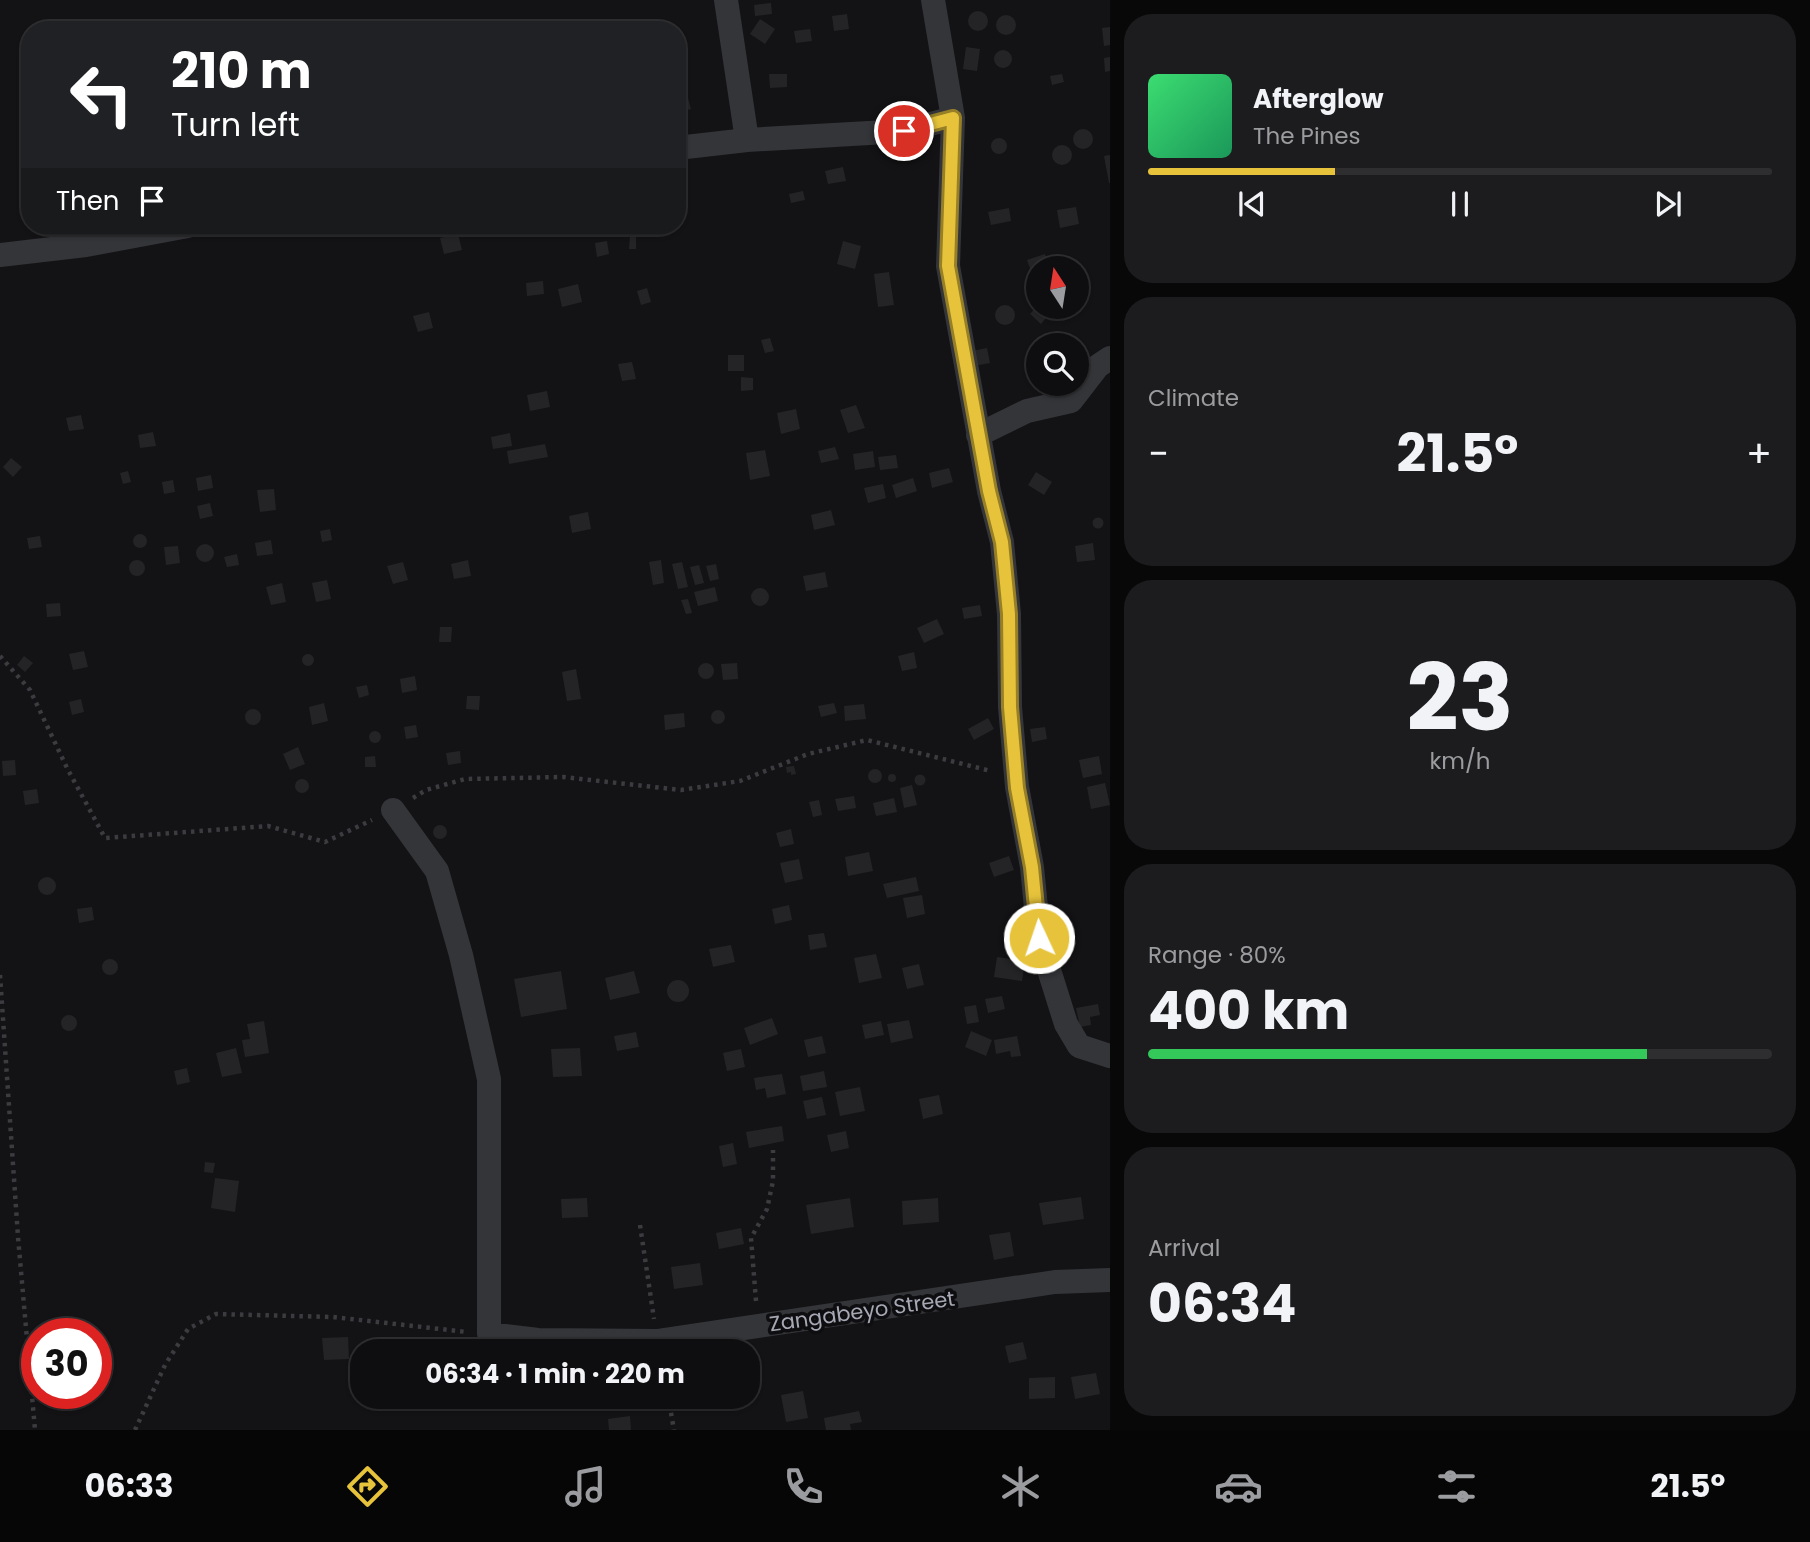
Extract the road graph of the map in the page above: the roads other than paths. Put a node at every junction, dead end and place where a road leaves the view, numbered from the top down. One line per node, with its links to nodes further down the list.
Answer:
1 (726, 0): 4 (street)
2 (933, 0): 3 (street)
3 (953, 118): 4 (street); 9 (street)
4 (747, 141): 5 (street)
5 (686, 147)
6 (140, 235): 7 (street)
7 (0, 255)
8 (1110, 358): 9 (street)
9 (978, 435): 11 (street)
10 (393, 810): 12 (street, Zangabeyo Street)
11 (1110, 1056)
12 (1110, 1280)

